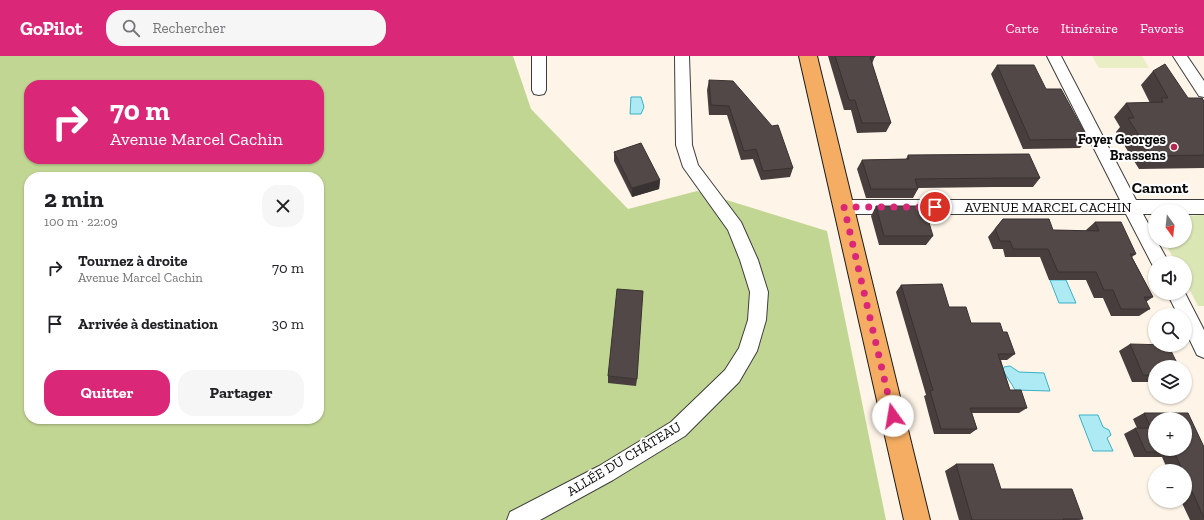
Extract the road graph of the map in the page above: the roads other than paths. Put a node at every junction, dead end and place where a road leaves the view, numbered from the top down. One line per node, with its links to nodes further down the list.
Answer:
1 (539, 56): 6 (street)
2 (682, 56): 14 (street, ALLÉE DU CHÂTEAU)
3 (808, 56): 8 (main road)
4 (1054, 56): 9 (street)
5 (1180, 56): 7 (street)
6 (539, 90)
7 (1204, 92)
8 (844, 207): 9 (street, AVENUE MARCEL CACHIN); 15 (main road)
9 (1132, 207): 10 (street, AVENUE MARCEL CACHIN); 11 (street)
10 (1204, 207)
11 (1156, 256)
12 (1180, 300): 13 (street)
13 (1204, 349)
14 (518, 520)
15 (917, 520)

